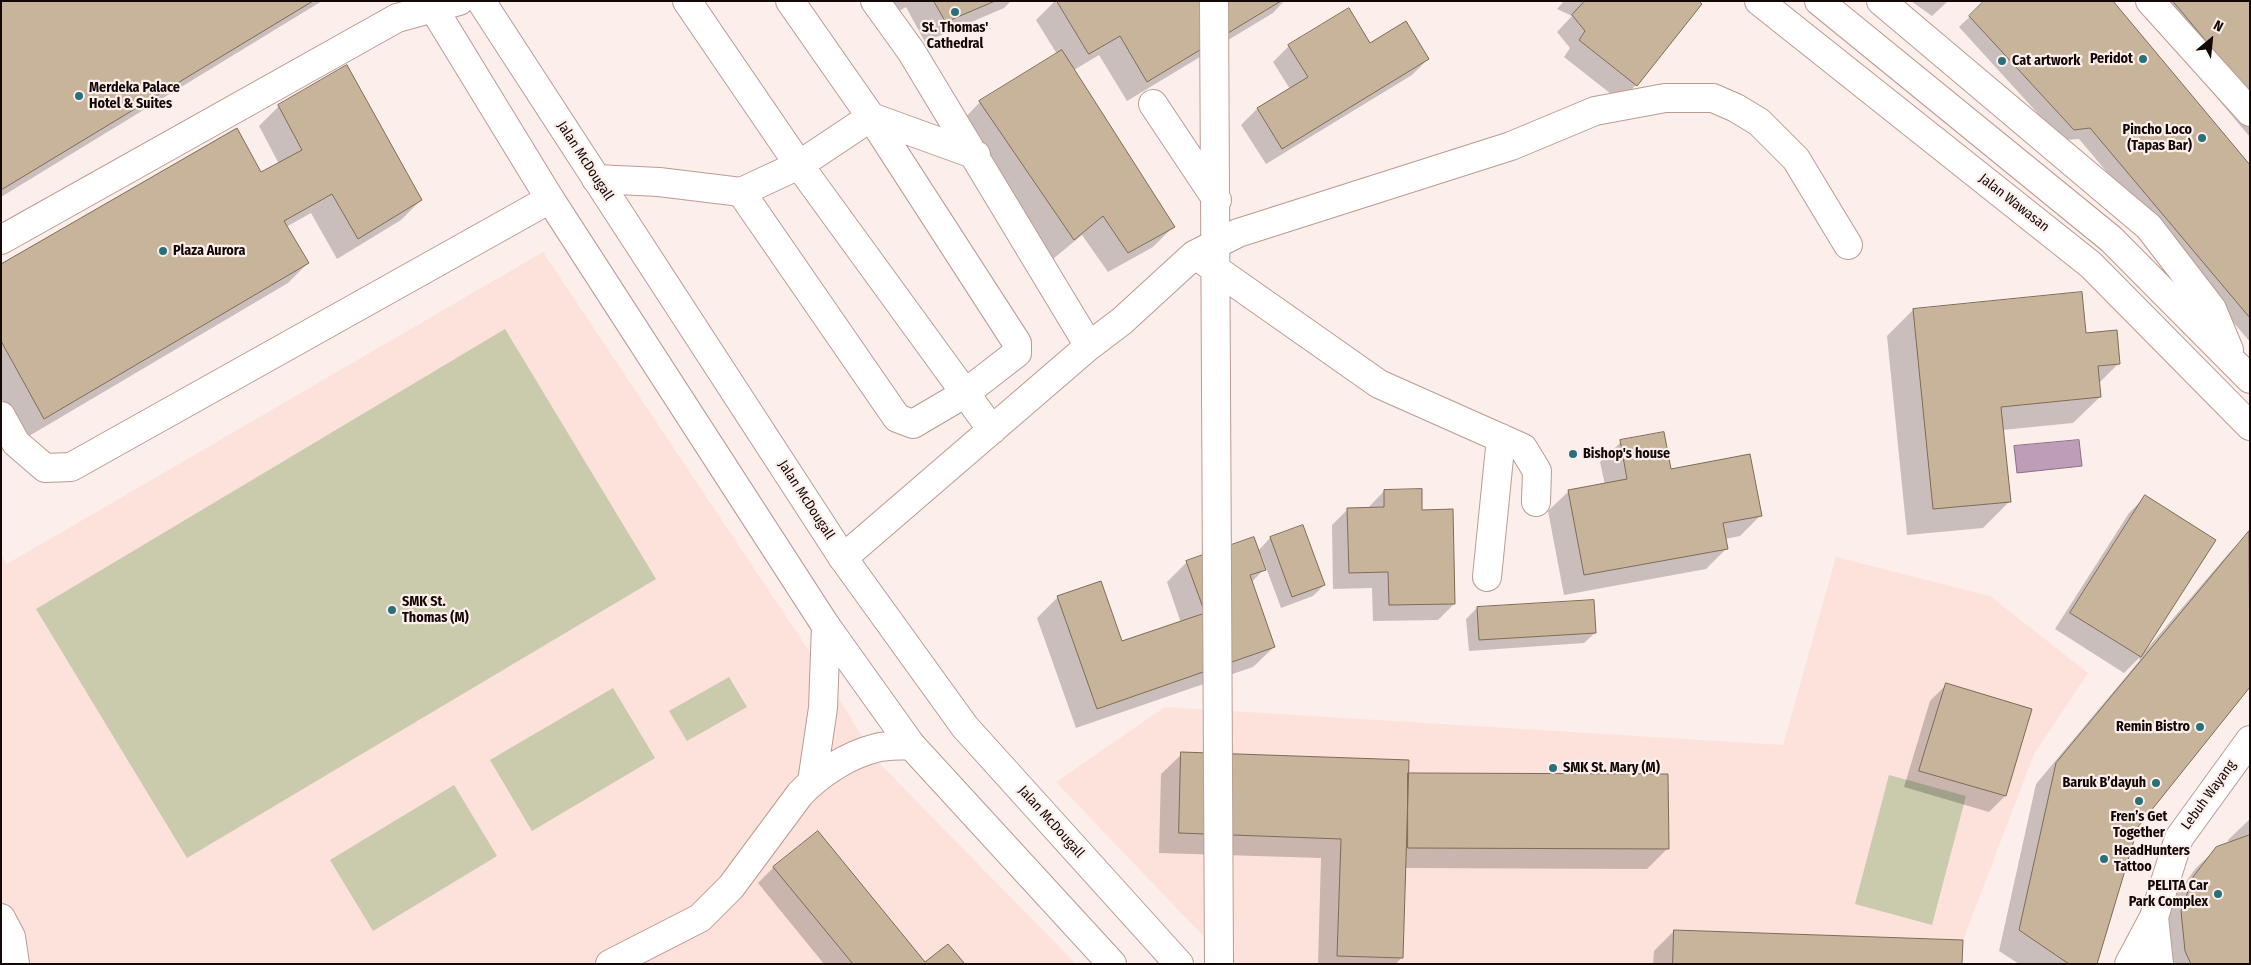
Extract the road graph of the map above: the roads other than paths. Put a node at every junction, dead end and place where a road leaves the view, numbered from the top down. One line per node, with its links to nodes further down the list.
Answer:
1 (459, 1): 11 (main road)
2 (481, 1): 17 (main road, Jalan McDougall)
3 (687, 1): 16 (main road)
4 (790, 1): 14 (main road)
5 (875, 1): 15 (main road)
6 (1214, 1): 44 (main road)
7 (1759, 1): 28 (main road, Jalan Wawasan)
8 (1819, 1): 25 (main road)
9 (1881, 1): 25 (main road)
10 (2150, 1): 13 (main road)
11 (431, 5): 19 (main road); 21 (main road)
12 (1153, 104): 20 (main road)
13 (2250, 112)
14 (871, 118): 15 (main road); 16 (main road); 26 (main road)
15 (976, 155): 24 (main road)
16 (800, 165): 18 (main road); 26 (main road)
17 (596, 179): 18 (main road); 32 (main road, Jalan McDougall)
18 (741, 192): 26 (main road)
19 (550, 199): 27 (main road); 34 (main road)
20 (1238, 233): 22 (main road); 23 (main road)
21 (1, 240)
22 (1848, 245)
23 (1194, 255): 24 (main road); 30 (main road)
24 (1089, 346): 29 (main road)
25 (2242, 372)
26 (964, 394): 29 (main road)
27 (1, 416)
28 (2250, 426)
29 (992, 430): 32 (main road)
30 (1501, 438): 31 (main road); 33 (main road)
31 (1536, 502)
32 (843, 558): 43 (main road, Jalan McDougall)
33 (1486, 577)
34 (826, 626): 36 (main road); 37 (main road)
35 (2250, 740): 38 (main road, Lebuh Wayang)
36 (911, 745): 37 (main road); 42 (main road)
37 (812, 782): 41 (main road)
38 (2154, 917): 45 (main road, Lebuh Wayang); 46 (main road)
39 (1, 918): 40 (main road)
40 (15, 964)
41 (610, 964)
42 (1112, 964)
43 (1179, 964)
44 (1220, 964)
45 (2129, 964)
46 (2159, 964)

